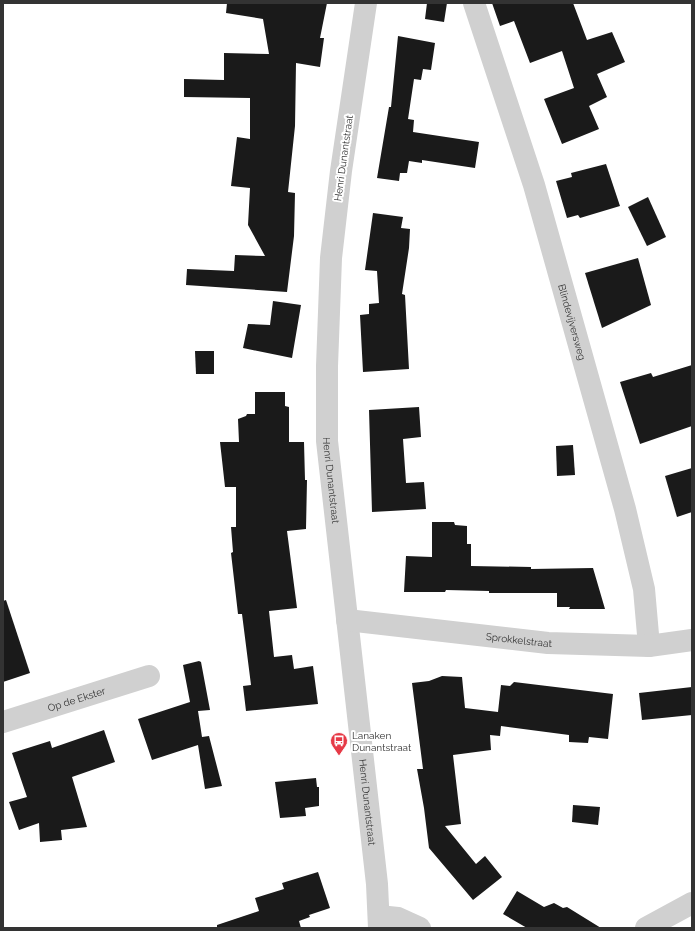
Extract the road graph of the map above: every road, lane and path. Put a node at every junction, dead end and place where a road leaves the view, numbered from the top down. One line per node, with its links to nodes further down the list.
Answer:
1 (366, 3): 3 (street, Henri Dunantstraat)
2 (474, 3): 5 (street, Blindevijversweg)
3 (347, 620): 5 (street, Sprokkelstraat); 9 (street, Henri Dunantstraat)
4 (692, 640): 5 (street, Sprokkelstraat)
5 (649, 646)
6 (149, 676): 7 (street, Op de Ekster)
7 (3, 722)
8 (692, 903): 11 (street)
9 (379, 922): 10 (street, Henri Dunantstraat)
10 (420, 928)
11 (646, 928)

